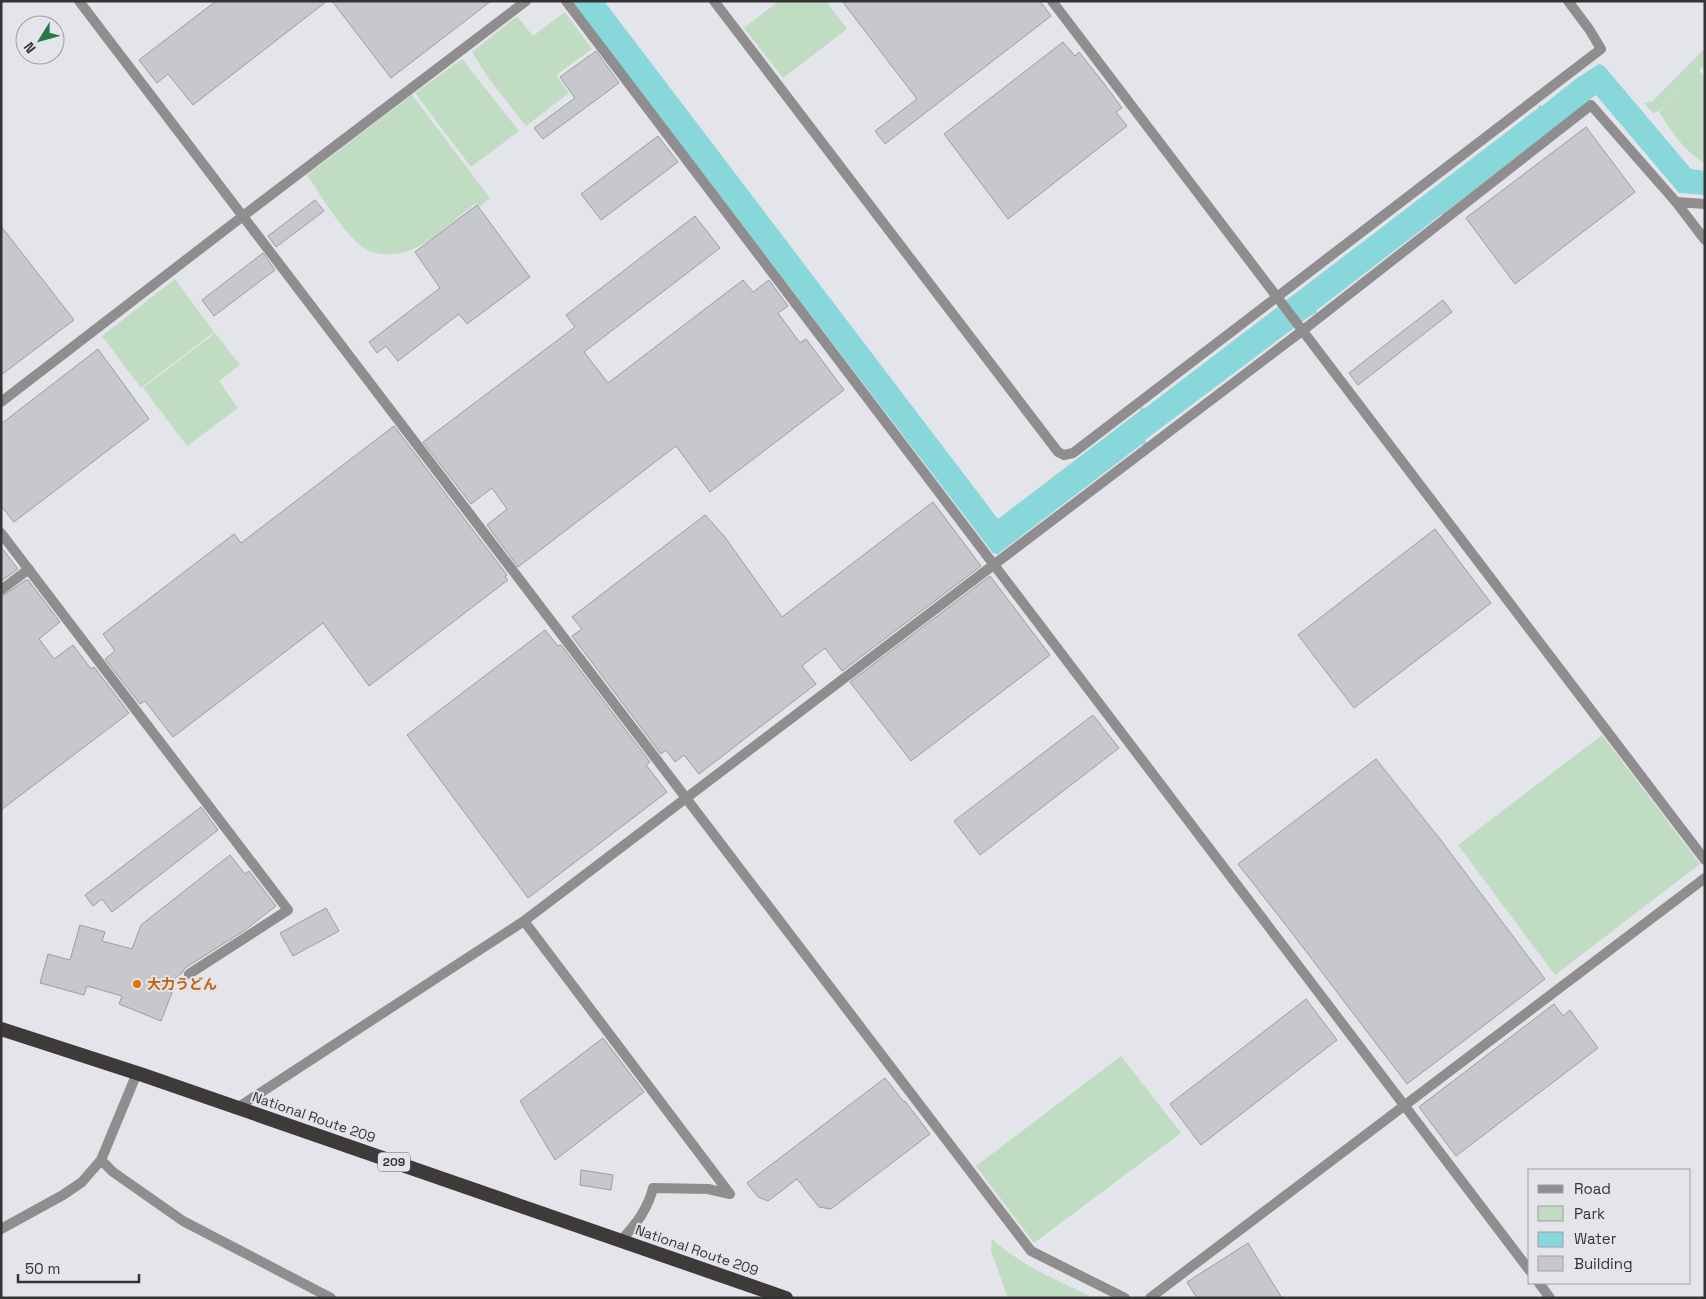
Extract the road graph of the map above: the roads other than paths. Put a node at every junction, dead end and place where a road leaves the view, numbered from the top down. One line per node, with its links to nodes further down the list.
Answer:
1 (79, 1): 9 (street)
2 (526, 1): 9 (street)
3 (566, 1): 15 (street)
4 (714, 1): 11 (street)
5 (1052, 1): 11 (street)
6 (1568, 1): 11 (street)
7 (1676, 202): 8 (street); 10 (street); 12 (street)
8 (1705, 204)
9 (243, 216): 13 (street); 18 (street)
10 (1705, 240)
11 (1278, 297): 12 (street)
12 (1302, 331): 15 (street); 19 (street)
13 (1, 402)
14 (1, 533): 16 (street)
15 (994, 564): 18 (street); 25 (street)
16 (29, 569): 17 (street); 22 (street)
17 (1, 590)
18 (686, 798): 21 (street); 34 (street)
19 (1705, 860)
20 (1705, 878): 25 (street)
21 (524, 921): 26 (street); 29 (street)
22 (189, 974)
23 (1, 1029): 24 (highway, National Route 209 / 209)
24 (137, 1073): 26 (highway, National Route 209 / 209); 27 (street)
25 (1404, 1106): 30 (street); 35 (street)
26 (237, 1108): 29 (highway, National Route 209 / 209)
27 (101, 1160): 28 (street); 32 (street)
28 (1, 1229)
29 (620, 1240): 33 (highway, National Route 209 / 209)
30 (1528, 1268)
31 (1540, 1284): 36 (street)
32 (331, 1298)
33 (786, 1298)
34 (1125, 1298)
35 (1150, 1298)
36 (1550, 1298)

